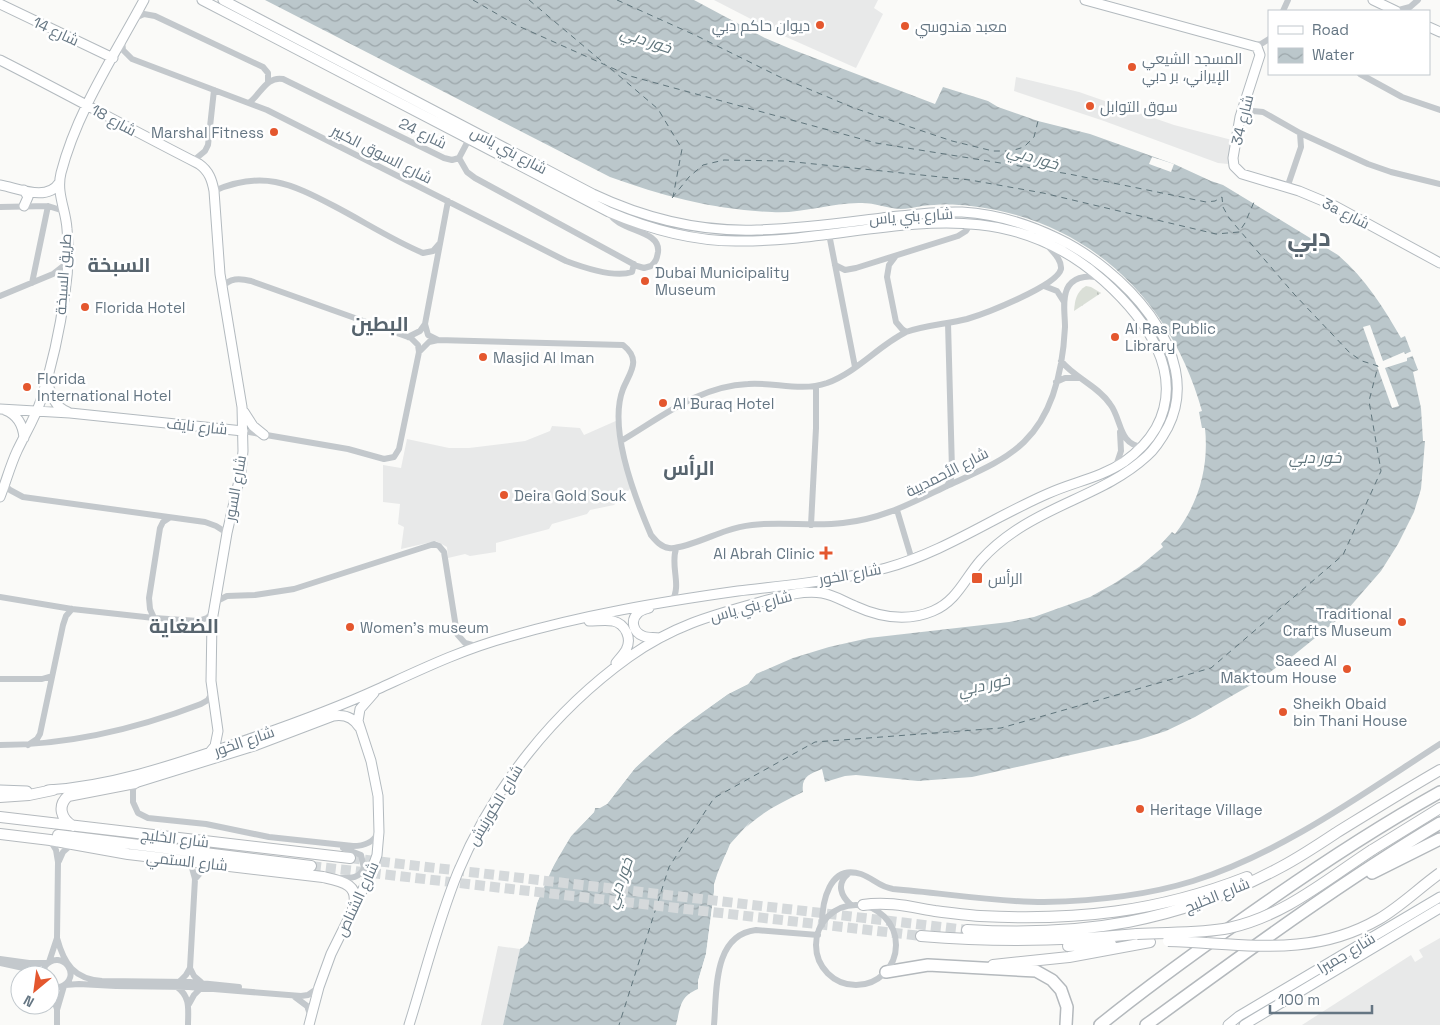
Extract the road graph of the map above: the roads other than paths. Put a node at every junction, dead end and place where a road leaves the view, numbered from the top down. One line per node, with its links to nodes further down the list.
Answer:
1 (144, 0): 10 (main road, طريق السبخة)
2 (202, 0): 26 (main road, شارع بني ياس)
3 (223, 0): 42 (main road, شارع بني ياس)
4 (1085, 0): 13 (main road)
5 (1373, 0): 8 (main road)
6 (1418, 0): 9 (street)
7 (0, 4): 14 (main road, شارع 14)
8 (1394, 10)
9 (1401, 10)
10 (134, 18): 12 (main road, طريق السبخة); 17 (street)
11 (1268, 40): 13 (street)
12 (122, 41): 14 (main road, طريق السبخة); 19 (street, شارع السوق الكبير)
13 (1255, 46): 24 (main road, شارع 34)
14 (113, 58): 18 (main road, طريق السبخة)
15 (0, 60): 21 (main road, شارع 18)
16 (1362, 75): 22 (street)
17 (268, 83): 20 (street); 27 (street, شارع 24)
18 (95, 89): 21 (main road, طريق السبخة); 23 (main road)
19 (214, 90): 20 (street, شارع السوق الكبير); 28 (street)
20 (249, 103): 36 (street, شارع السوق الكبير)
21 (87, 104): 23 (main road, شارع 18); 30 (main road, طريق السبخة)
22 (1440, 110)
23 (99, 111): 28 (main road, شارع 18)
24 (1240, 118): 25 (street); 29 (main road, شارع 34)
25 (1300, 133): 31 (street); 33 (street)
26 (469, 139): 27 (street); 41 (main road, شارع بني ياس)
27 (459, 158): 53 (street, شارع 24)
28 (193, 161): 35 (main road, شارع 18)
29 (1246, 176): 33 (main road, 3a شارع)
30 (59, 183): 34 (main road); 40 (main road, طريق السبخة)
31 (1440, 184)
32 (0, 185): 34 (main road)
33 (1287, 188): 52 (main road, 3a شارع)
34 (24, 190): 37 (main road)
35 (214, 191): 48 (street); 58 (main road, شارع السور)
36 (448, 202): 48 (street); 53 (street, شارع السوق الكبير)
37 (24, 206): 38 (street); 39 (street)
38 (48, 206): 40 (street); 56 (street)
39 (0, 207)
40 (64, 211): 51 (main road, طريق السبخة)
41 (609, 212): 43 (main road, شارع بني ياس); 53 (street)
42 (643, 215): 43 (main road); 45 (main road, شارع بني ياس)
43 (636, 223): 47 (main road, شارع بني ياس)
44 (971, 223): 46 (main road, شارع بني ياس); 49 (main road, شارع بني ياس); 50 (street)
45 (721, 230): 47 (main road); 90 (main road, شارع بني ياس)
46 (829, 234): 47 (main road, شارع بني ياس); 54 (street)
47 (682, 236)
48 (440, 243): 62 (street)
49 (1045, 243): 55 (main road, شارع بني ياس); 57 (street)
50 (897, 256): 54 (street); 63 (street)
51 (67, 263): 56 (street); 70 (main road, طريق السبخة)
52 (1440, 263)
53 (634, 264)
54 (835, 265): 68 (street)
55 (1104, 281): 60 (street, شارع الأحمديية); 83 (main road, شارع بني ياس)
56 (32, 283): 59 (street)
57 (1044, 286): 60 (street); 61 (street)
58 (222, 287): 64 (street); 73 (main road, شارع السور)
59 (0, 296)
60 (1064, 303): 67 (street, شارع الأحمديية)
61 (948, 323): 63 (street); 87 (street)
62 (425, 324): 64 (street); 65 (street)
63 (906, 332): 68 (street)
64 (408, 337): 66 (street)
65 (438, 340): 66 (street); 82 (street)
66 (419, 352): 80 (street, شارع نايف)
67 (1061, 361): 69 (street); 71 (street, شارع الأحمديية)
68 (855, 367): 72 (street)
69 (1080, 378): 71 (street); 77 (street)
70 (46, 380): 75 (main road, طريق السبخة); 76 (main road)
71 (1056, 382): 87 (street, شارع الأحمديية)
72 (816, 386): 82 (street); 93 (street)
73 (242, 407): 79 (main road, شارع السور); 80 (main road)
74 (1, 410): 75 (main road, شارع نايف); 81 (main road)
75 (37, 411): 76 (main road, شارع نايف); 81 (main road, طريق السبخة)
76 (70, 413): 78 (main road, شارع نايف)
77 (1121, 428): 83 (street); 85 (street)
78 (220, 429): 79 (main road, شارع نايف); 84 (main road)
79 (242, 431): 80 (street, شارع نايف); 84 (main road, شارع السور)
80 (264, 435)
81 (24, 438): 86 (main road, طريق السبخة)
82 (622, 441): 95 (street)
83 (1143, 447): 85 (main road, شارع الخور)
84 (242, 451): 94 (main road, شارع السور)
85 (1116, 467): 88 (main road, شارع الخور)
86 (2, 486): 89 (main road, طريق السبخة); 92 (street)
87 (946, 486): 91 (street, شارع الأحمديية)
88 (1055, 490): 90 (main road); 98 (main road, شارع الخور)
89 (0, 497)
90 (1061, 506): 107 (main road, شارع بني ياس)
91 (897, 510): 93 (street, شارع الأحمديية); 98 (street)
92 (169, 518): 94 (street); 105 (street)
93 (811, 525): 96 (street, شارع الأحمديية)
94 (226, 533): 103 (main road, شارع السور)
95 (664, 547): 96 (street); 97 (street)
96 (676, 548): 97 (street)
97 (673, 558): 99 (street)
98 (912, 560): 101 (main road, شارع الخور)
99 (676, 587): 101 (street); 102 (street)
100 (0, 597): 104 (street)
101 (688, 598): 102 (main road, شارع الخور)
102 (669, 601): 106 (main road, شارع الخور); 107 (main road)
103 (214, 607): 105 (street); 108 (street); 113 (main road, شارع السور)
104 (72, 609): 105 (street); 109 (street)
105 (154, 618)
106 (567, 622): 108 (main road, شارع الخور); 111 (main road)
107 (659, 638): 111 (main road, شارع الكورنيش)
108 (476, 646): 112 (main road, شارع الخور)
109 (52, 676): 110 (street); 117 (street)
110 (0, 678)
111 (602, 678): 176 (main road, شارع الكورنيش)
112 (378, 689): 114 (main road); 118 (main road, شارع الخور)
113 (212, 693): 117 (street); 118 (main road, شارع السور)
114 (359, 727): 120 (main road, شارع الخور); 130 (main road, شارع الشناص)
115 (1440, 744): 142 (street)
116 (0, 745): 117 (street)
117 (27, 745)
118 (210, 752): 122 (main road, شارع الخور)
119 (1440, 770): 136 (main road, شارع الخليج)
120 (135, 783): 128 (main road); 135 (street)
121 (0, 790): 122 (main road, شارع الخور)
122 (53, 790): 124 (main road)
123 (1440, 792): 179 (highway)
124 (0, 797)
125 (1440, 808): 157 (main road, شارع الخليج, bridge)
126 (0, 817): 128 (main road, شارع الخليج)
127 (1440, 823): 146 (highway)
128 (74, 826): 137 (main road, شارع الخليج)
129 (0, 829): 141 (main road, شارع الخليج)
130 (379, 832): 135 (street); 150 (main road, شارع الشناص)
131 (0, 834): 133 (main road, شارع الستمي)
132 (1440, 839): 146 (highway)
133 (50, 840): 134 (main road, شارع الستمي); 139 (street)
134 (72, 844): 138 (main road, شارع الستمي); 139 (street)
135 (328, 844): 144 (street)
136 (1300, 857): 149 (main road); 153 (main road, شارع الخليج)
137 (350, 858)
138 (184, 861): 140 (main road, شارع الستمي); 145 (street)
139 (58, 862): 156 (street)
140 (213, 864): 144 (main road, شارع الستمي); 145 (street)
141 (311, 866)
142 (850, 873): 148 (street); 152 (street)
143 (1440, 873): 158 (main road, شارع الخليج, bridge)
144 (323, 877): 150 (main road, شارع الستمي)
145 (195, 879): 163 (street)
146 (1345, 884): 180 (highway)
147 (1440, 897): 181 (main road, شارع جميرا)
148 (851, 905): 149 (street); 152 (street)
149 (863, 905): 165 (street)
150 (353, 908): 170 (main road, شارع الشناص)
151 (1440, 908): 182 (main road, شارع جميرا)
152 (822, 925): 154 (street)
153 (967, 930)
154 (818, 935): 165 (street); 177 (street)
155 (921, 936): 157 (main road, شارع الخليج)
156 (58, 938): 160 (street); 162 (street)
157 (997, 940): 158 (main road, شارع الخليج)
158 (1150, 942): 164 (main road)
159 (0, 958): 160 (street)
160 (49, 962): 161 (street); 162 (street)
161 (47, 965)
162 (68, 966): 166 (street); 167 (street)
163 (190, 968): 166 (street); 168 (street)
164 (974, 968): 165 (highway); 178 (highway)
165 (886, 972)
166 (178, 984): 167 (street); 168 (street); 173 (street)
167 (64, 985): 169 (street); 172 (street)
168 (201, 985): 171 (street); 173 (street)
169 (60, 986)
170 (319, 987): 171 (street); 174 (main road, شارع الشناص)
171 (294, 996): 174 (street)
172 (60, 999)
173 (188, 1004): 175 (street)
174 (310, 1021)
175 (188, 1025)
176 (409, 1025)
177 (714, 1025)
178 (1066, 1025)
179 (1100, 1025)
180 (1146, 1025)
181 (1228, 1025)
182 (1244, 1025)

